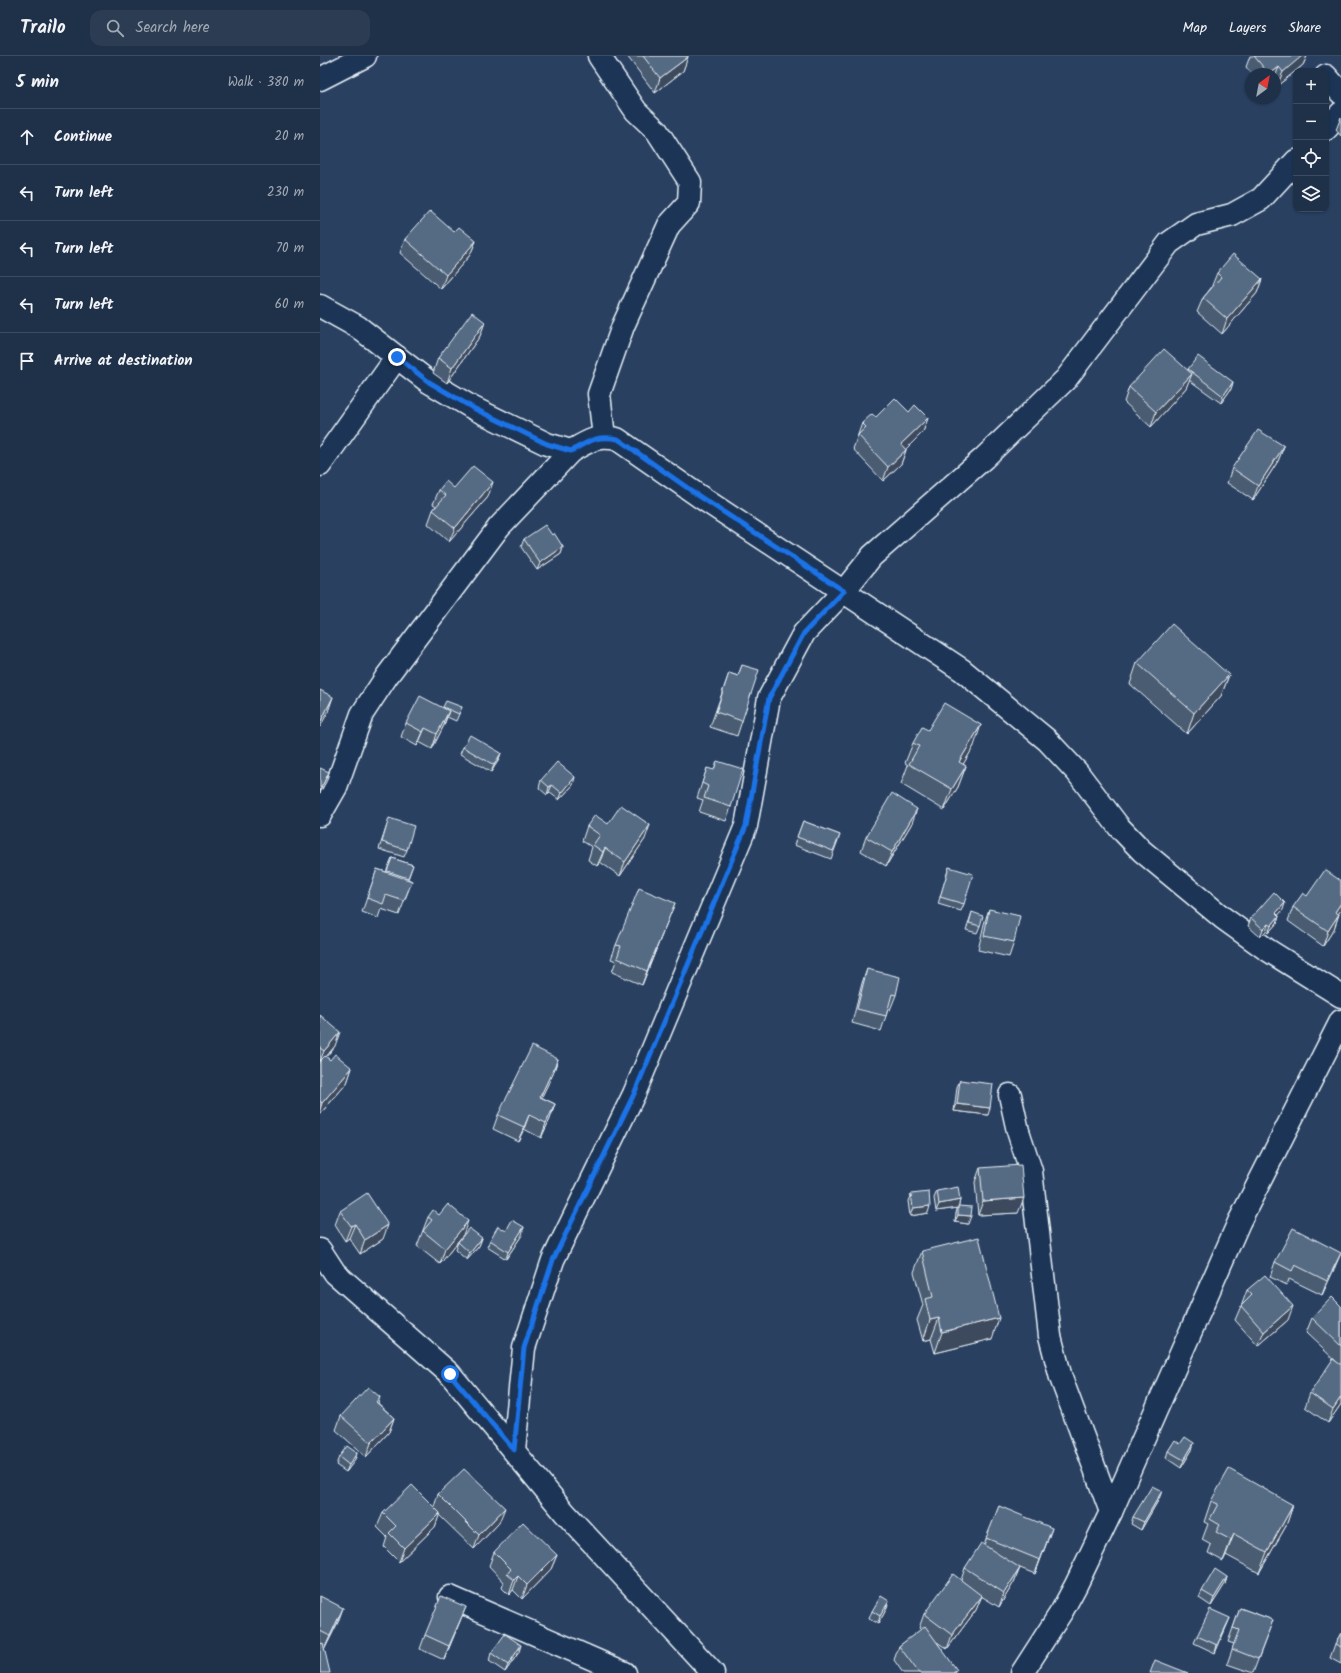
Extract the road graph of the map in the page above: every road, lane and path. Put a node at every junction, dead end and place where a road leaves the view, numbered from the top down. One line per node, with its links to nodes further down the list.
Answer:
1 (365, 56): 3 (street)
2 (599, 56): 11 (street)
3 (320, 79)
4 (1329, 79): 5 (street)
5 (1341, 93)
6 (1341, 113): 7 (street)
7 (1329, 126)
8 (1293, 164): 14 (street)
9 (320, 306): 10 (street)
10 (397, 357): 12 (street); 13 (street)
11 (604, 437): 12 (street); 14 (street)
12 (571, 451): 15 (street)
13 (320, 465)
14 (844, 591): 16 (street); 20 (street)
15 (320, 815)
16 (1341, 996)
17 (1341, 1021): 21 (street)
18 (1010, 1095): 21 (street)
19 (320, 1250): 20 (street)
20 (514, 1450): 24 (street)
21 (1111, 1512): 25 (street)
22 (450, 1597): 23 (street)
23 (625, 1673)
24 (713, 1673)
25 (1022, 1673)

